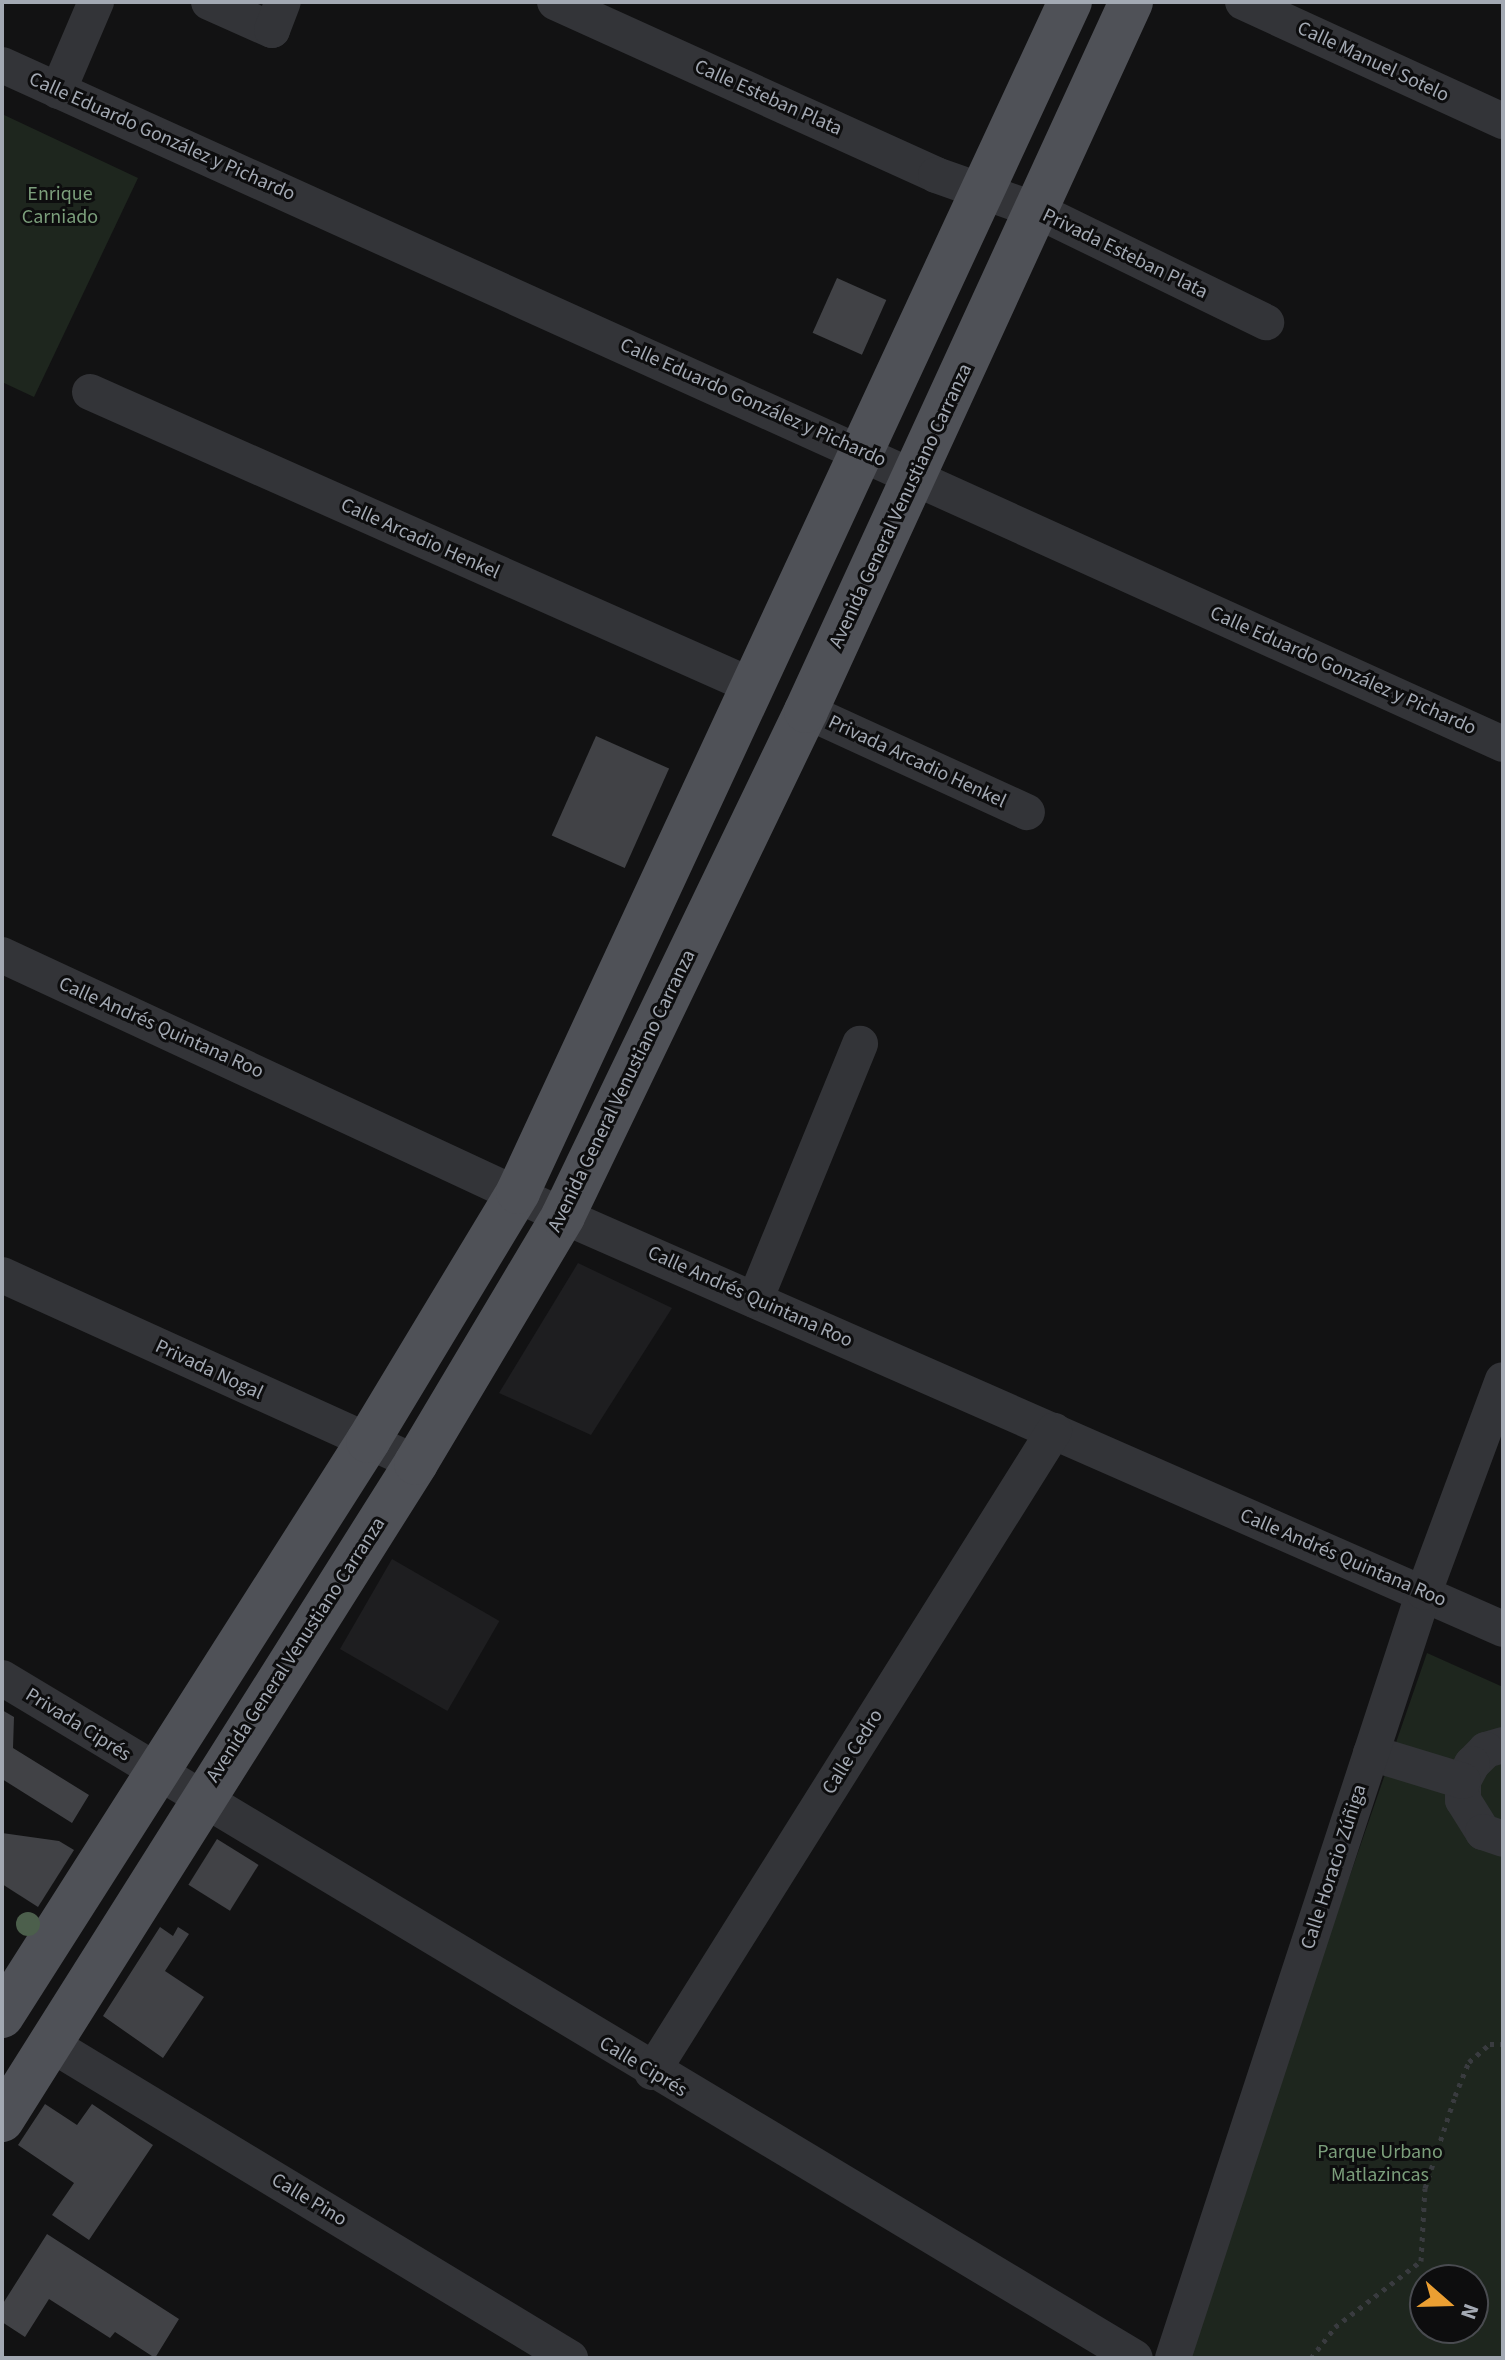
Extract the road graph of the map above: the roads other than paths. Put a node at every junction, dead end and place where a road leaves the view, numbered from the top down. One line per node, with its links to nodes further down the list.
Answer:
1 (96, 2): 9 (street)
2 (209, 2): 3 (street)
3 (283, 2)
4 (555, 2): 11 (street, Calle Esteban Plata)
5 (1070, 2): 11 (main road)
6 (1131, 2): 12 (main road, Avenida General Venustiano Carranza)
7 (1243, 2): 10 (street, Calle Manuel Sotelo)
8 (2, 65): 9 (street, Calle Eduardo González y Pichardo)
9 (58, 91): 15 (street, Calle Eduardo González y Pichardo)
10 (1503, 121)
11 (981, 192): 12 (street, Privada Esteban Plata); 15 (main road)
12 (1038, 211): 13 (street, Privada Esteban Plata); 16 (main road, Avenida General Venustiano Carranza)
13 (1266, 322)
14 (90, 392): 17 (street, Calle Arcadio Henkel)
15 (864, 452): 16 (street, Calle Eduardo González y Pichardo); 17 (main road)
16 (916, 476): 18 (main road, Avenida General Venustiano Carranza); 19 (street, Calle Eduardo González y Pichardo)
17 (750, 685): 23 (main road)
18 (806, 711): 20 (street, Privada Arcadio Henkel); 24 (main road, Avenida General Venustiano Carranza)
19 (1503, 744)
20 (1027, 812)
21 (2, 955): 23 (street, Calle Andrés Quintana Roo)
22 (860, 1044): 26 (street)
23 (518, 1192): 24 (street, Calle Andrés Quintana Roo); 29 (main road)
24 (563, 1216): 26 (street, Calle Andrés Quintana Roo); 30 (main road, Avenida General Venustiano Carranza)
25 (2, 1275): 29 (street, Privada Nogal)
26 (755, 1300): 28 (street, Calle Andrés Quintana Roo)
27 (1503, 1380): 31 (street, Calle Horacio Zúñiga)
28 (1054, 1431): 31 (street, Calle Andrés Quintana Roo); 42 (street, Calle Cedro)
29 (368, 1441): 30 (street, Privada Nogal); 36 (main road)
30 (416, 1463): 38 (main road, Avenida General Venustiano Carranza)
31 (1424, 1592): 32 (street, Calle Andrés Quintana Roo); 35 (street, Calle Horacio Zúñiga)
32 (1503, 1629)
33 (2, 1678): 36 (street, Privada Ciprés)
34 (1503, 1745): 37 (street)
35 (1371, 1753): 37 (street); 46 (street, Calle Horacio Zúñiga)
36 (153, 1773): 38 (street, Calle Ciprés); 40 (main road)
37 (1463, 1781): 39 (street)
38 (201, 1800): 41 (main road, Avenida General Venustiano Carranza); 42 (street, Calle Ciprés)
39 (1503, 1839)
40 (2, 2016)
41 (49, 2043): 43 (main road, Avenida General Venustiano Carranza); 44 (street, Calle Pino)
42 (652, 2072): 45 (street, Calle Ciprés)
43 (2, 2120)
44 (570, 2358)
45 (1135, 2358)
46 (1173, 2358)

